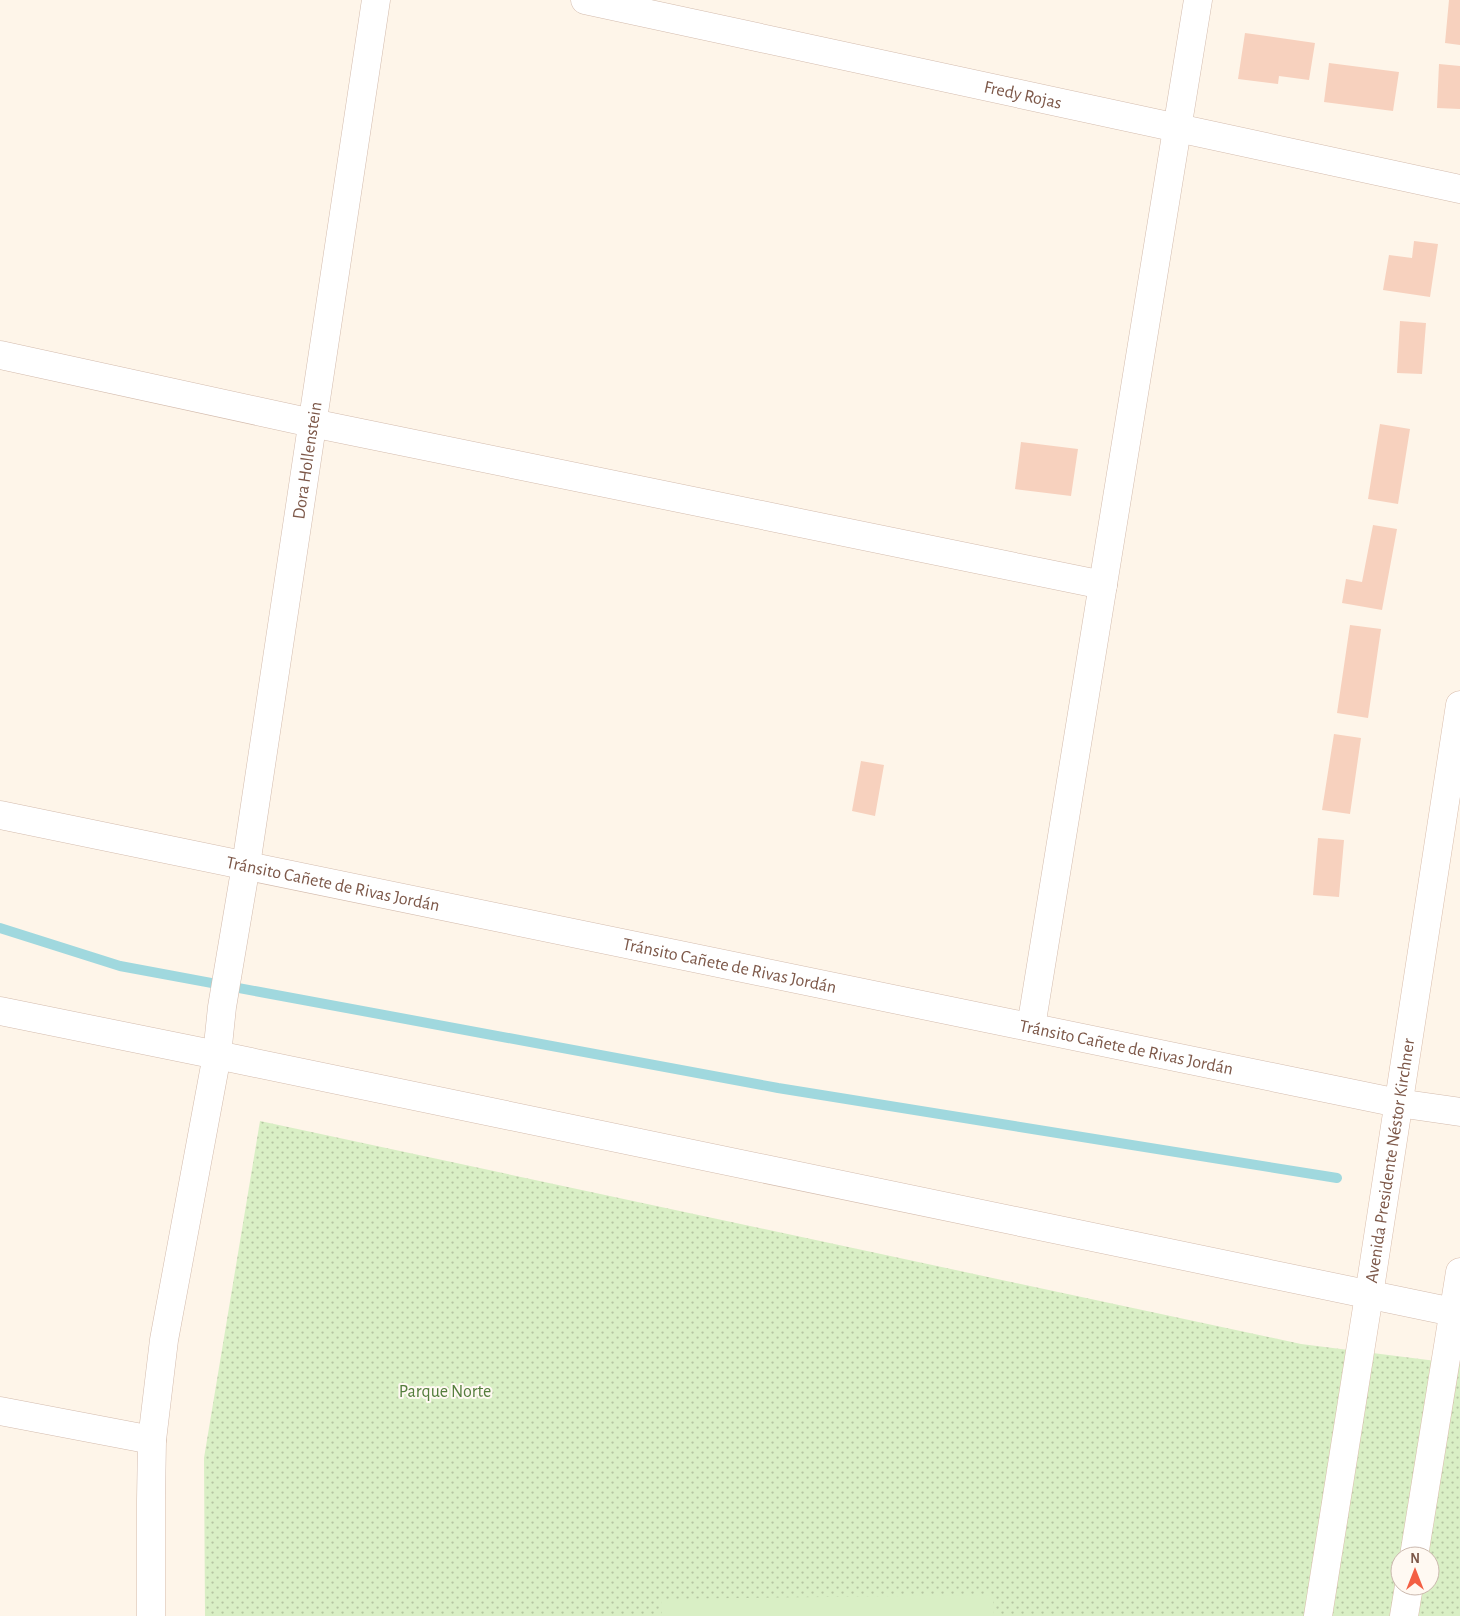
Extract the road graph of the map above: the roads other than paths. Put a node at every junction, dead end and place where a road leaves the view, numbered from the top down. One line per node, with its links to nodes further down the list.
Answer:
1 (376, 0): 7 (street, Dora Hollenstein)
2 (585, 0): 4 (street, Fredy Rojas)
3 (1198, 0): 4 (street)
4 (1178, 128): 5 (street, Fredy Rojas); 8 (street)
5 (1460, 188)
6 (0, 355): 7 (street)
7 (312, 423): 8 (street); 11 (street, Dora Hollenstein)
8 (1103, 584): 13 (street)
9 (1460, 705): 15 (street, Avenida Presidente Néstor Kirchner)
10 (0, 815): 11 (street, Tránsito Cañete de Rivas Jordán)
11 (246, 865): 13 (street, Tránsito Cañete de Rivas Jordán); 14 (street, Dora Hollenstein)
12 (0, 1011): 14 (street)
13 (1030, 1027): 15 (street, Tránsito Cañete de Rivas Jordán)
14 (217, 1055): 18 (street); 21 (street, Dora Hollenstein)
15 (1398, 1103): 16 (street, Tránsito Cañete de Rivas Jordán); 18 (street, Avenida Presidente Néstor Kirchner)
16 (1460, 1112)
17 (1460, 1272): 19 (street)
18 (1370, 1295): 19 (street); 25 (street, Avenida Presidente Néstor Kirchner)
19 (1453, 1312): 22 (street)
20 (0, 1411): 21 (street)
21 (152, 1440): 24 (street, Dora Hollenstein)
22 (1416, 1546)
23 (1407, 1596): 26 (street)
24 (151, 1616)
25 (1318, 1616)
26 (1404, 1616)

